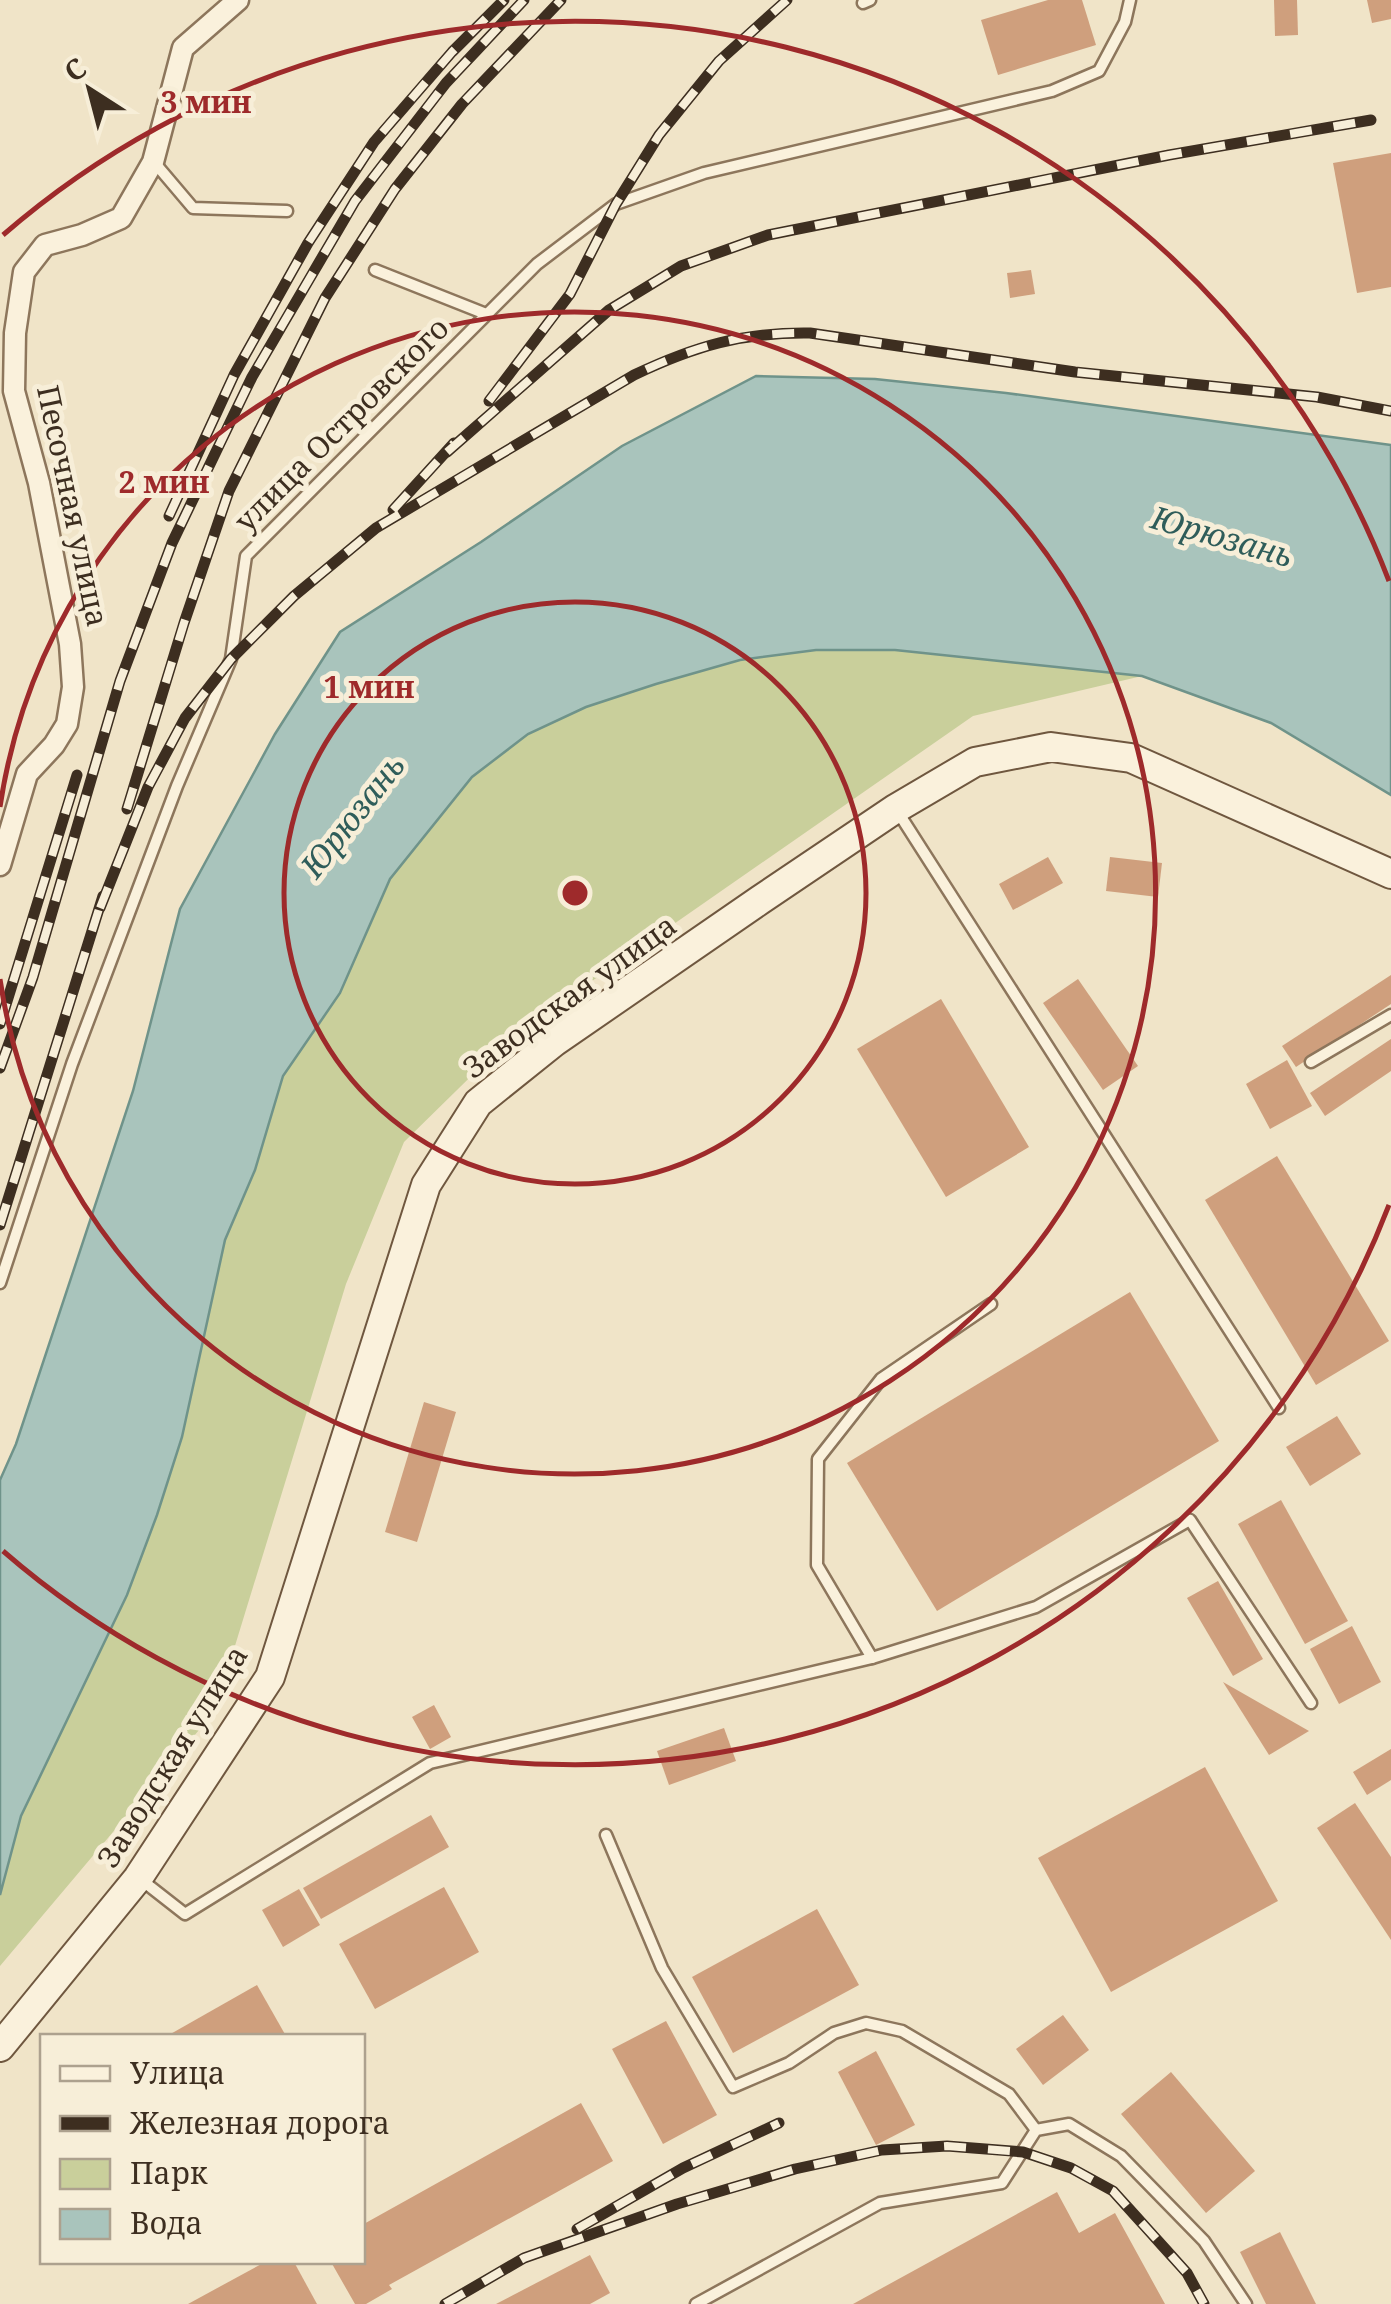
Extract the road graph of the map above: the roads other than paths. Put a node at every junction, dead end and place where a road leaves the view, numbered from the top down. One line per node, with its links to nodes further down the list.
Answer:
1 (238, 0): 3 (street, Песочная улица)
2 (1130, 0): 6 (lane, улица Островского)
3 (153, 162): 4 (lane); 8 (street, Песочная улица)
4 (287, 211)
5 (375, 270): 6 (lane)
6 (486, 314): 12 (lane, улица Островского)
7 (895, 808): 9 (street, Заводская улица); 14 (lane); 18 (street, Заводская улица)
8 (0, 865)
9 (1391, 874)
10 (1391, 1015): 11 (lane)
11 (1312, 1062)
12 (0, 1283)
13 (992, 1304): 15 (lane)
14 (1278, 1408)
15 (872, 1658): 16 (lane); 18 (lane)
16 (1311, 1703)
17 (606, 1835): 20 (lane)
18 (138, 1878): 19 (street, Заводская улица)
19 (0, 2047)
20 (1036, 2130): 21 (lane); 22 (lane)
21 (696, 2304)
22 (1246, 2304)

